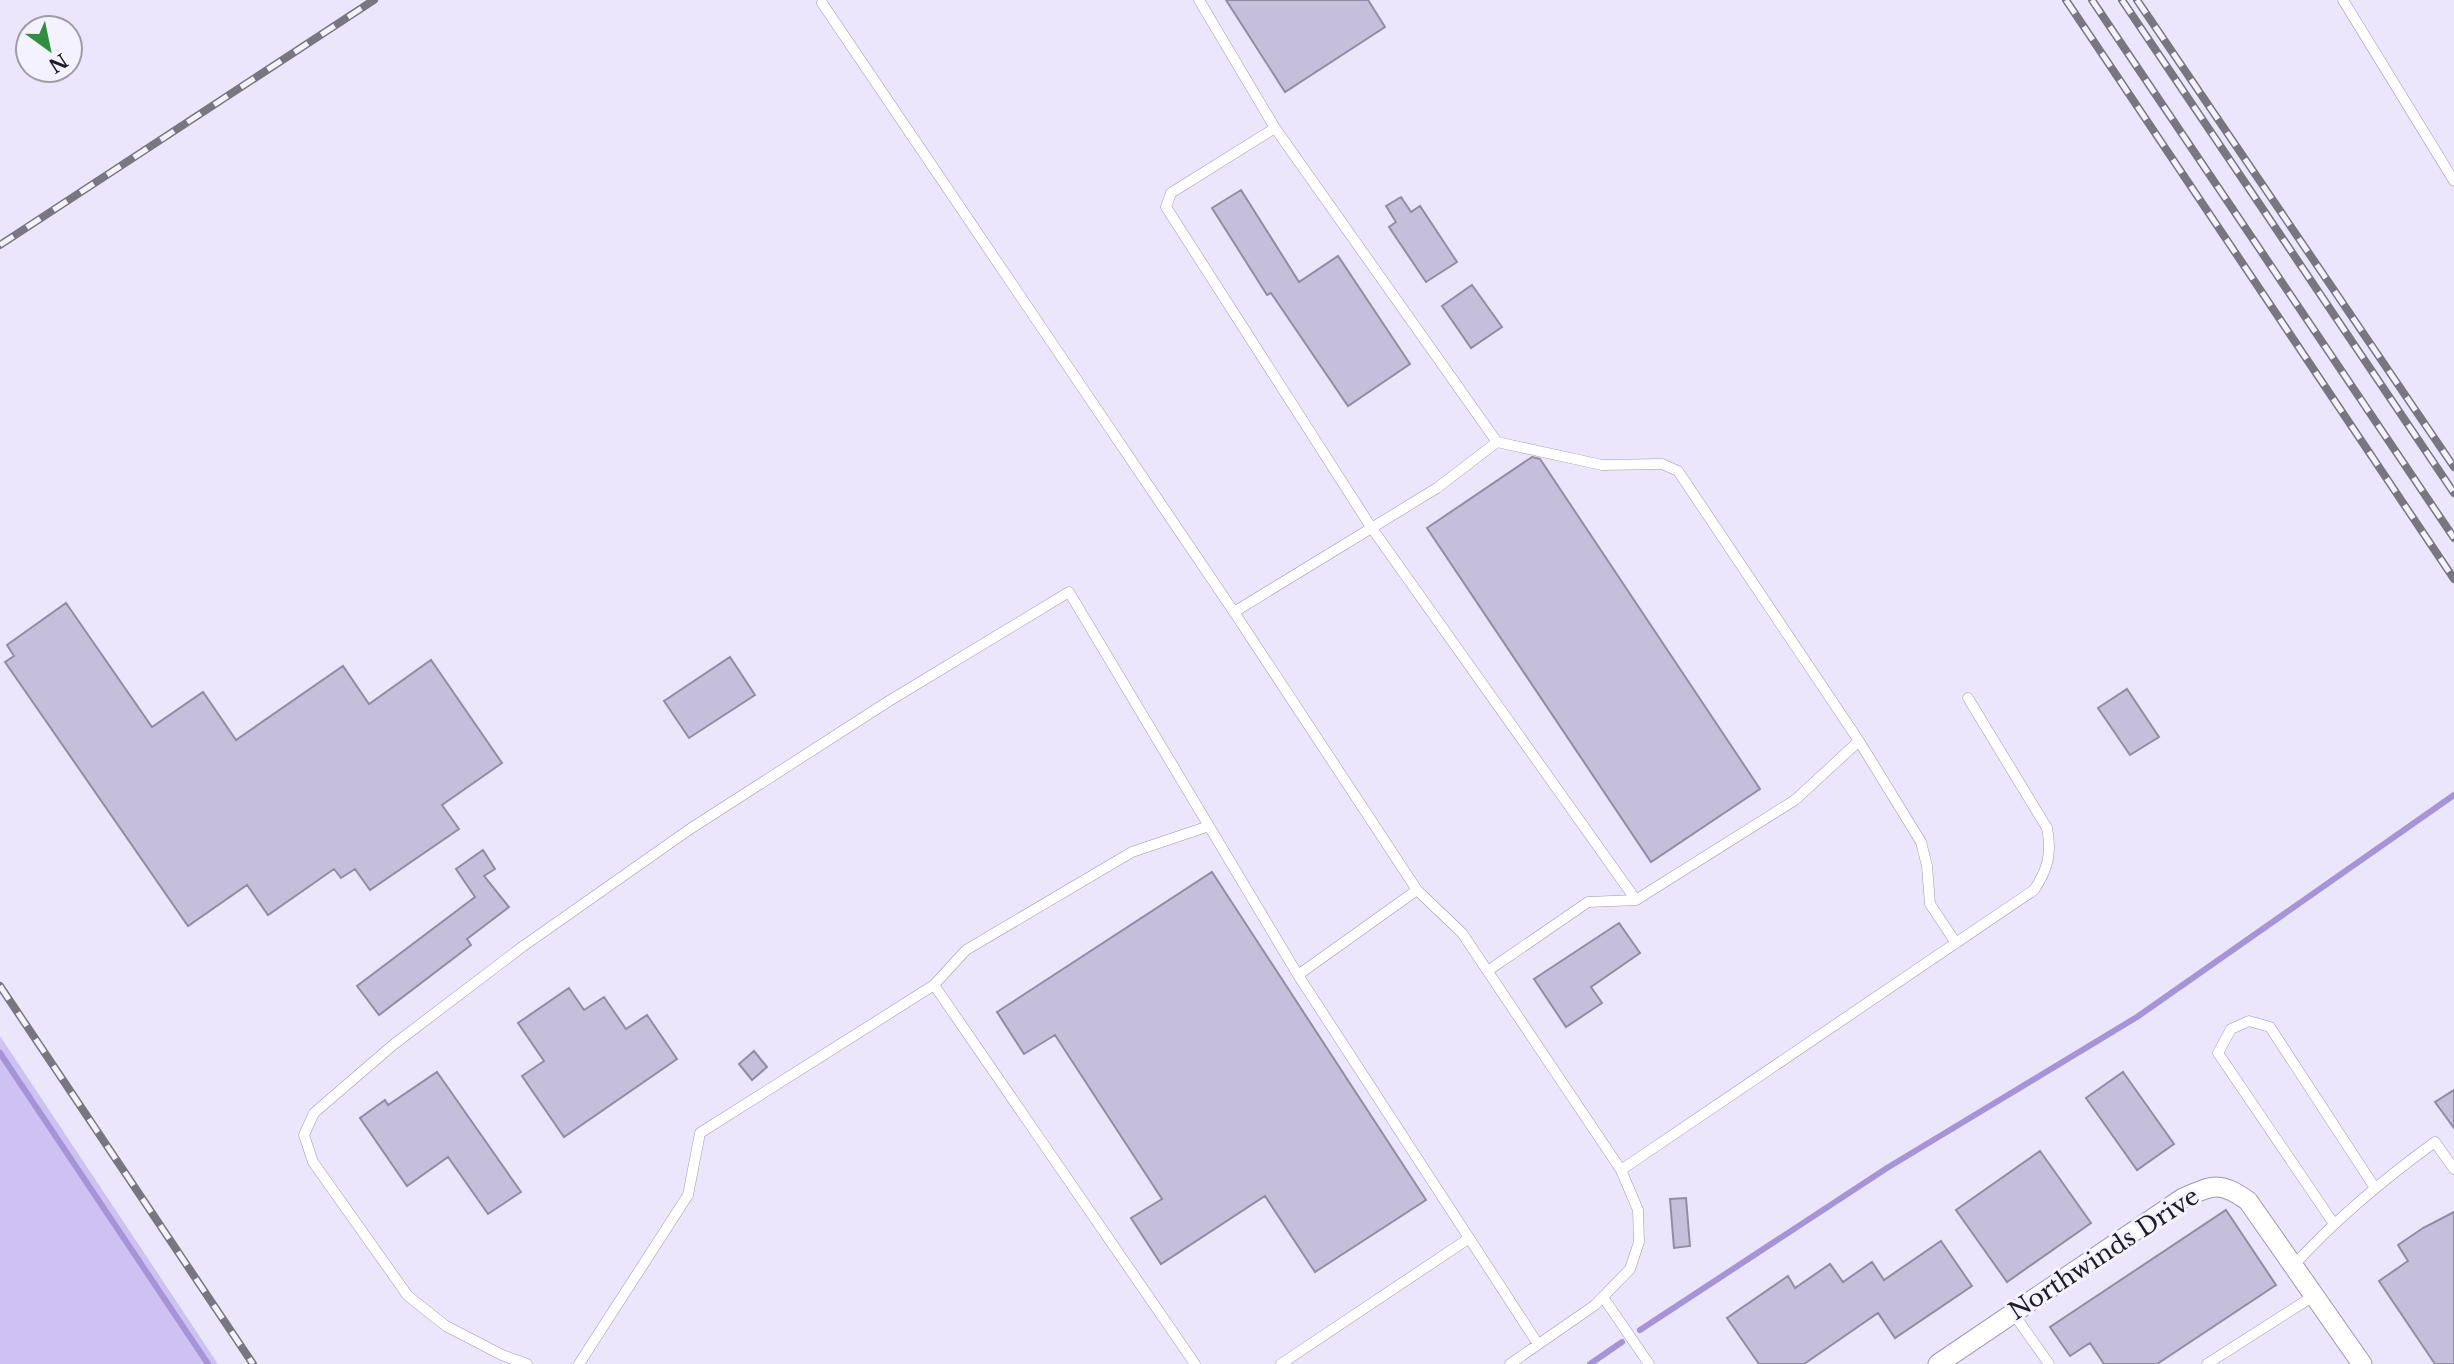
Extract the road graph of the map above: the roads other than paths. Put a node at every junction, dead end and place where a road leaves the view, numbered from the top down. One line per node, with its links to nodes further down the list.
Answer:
1 (1199, 0): 4 (lane)
2 (2343, 0): 5 (lane)
3 (822, 3): 8 (lane)
4 (1275, 128): 6 (lane); 7 (lane)
5 (2454, 181)
6 (1497, 442): 7 (lane); 10 (lane)
7 (1371, 527): 8 (lane); 13 (lane)
8 (1234, 612): 12 (lane)
9 (1968, 698): 14 (lane)
10 (1858, 741): 13 (lane); 14 (lane)
11 (1209, 826): 16 (lane); 17 (lane); 28 (lane)
12 (1417, 890): 15 (lane); 16 (lane)
13 (1636, 900): 15 (lane)
14 (1956, 943): 19 (lane)
15 (1489, 970): 19 (lane)
16 (1298, 975): 22 (lane)
17 (934, 985): 29 (lane); 30 (lane)
18 (2454, 1169): 20 (lane)
19 (1620, 1170): 25 (lane)
20 (2375, 1188): 21 (lane); 21 (lane)
21 (2334, 1224): 23 (lane)
22 (1468, 1239): 27 (lane); 31 (lane)
23 (2294, 1265): 24 (street, Northwinds Drive); 26 (street, Northwinds Drive)
24 (2315, 1295): 36 (lane); 37 (street, Northwinds Drive)
25 (1603, 1297): 27 (lane); 33 (lane)
26 (2013, 1313): 34 (street, Northwinds Drive); 35 (lane)
27 (1538, 1344): 32 (lane)
28 (527, 1364)
29 (579, 1364)
30 (1195, 1364)
31 (1282, 1364)
32 (1510, 1364)
33 (1649, 1364)
34 (1938, 1364)
35 (2049, 1364)
36 (2207, 1364)
37 (2362, 1364)

